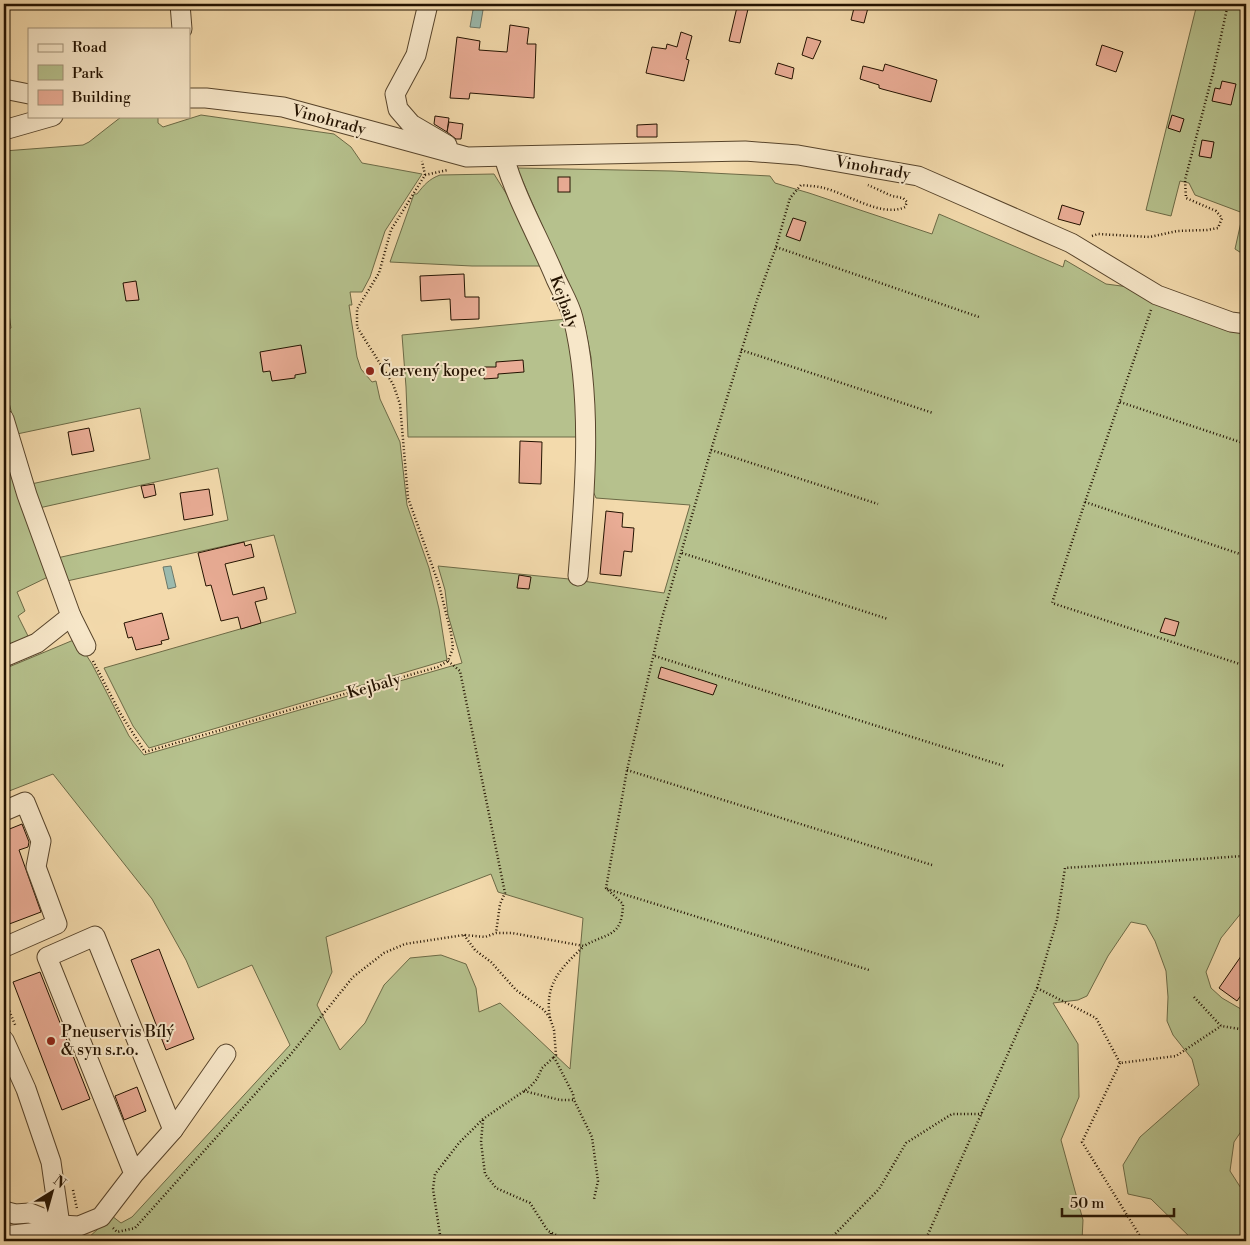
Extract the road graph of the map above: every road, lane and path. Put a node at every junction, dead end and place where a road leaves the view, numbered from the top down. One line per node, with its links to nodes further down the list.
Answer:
1 (180, 4): 4 (street)
2 (428, 4): 12 (street)
3 (1228, 4): 14 (path)
4 (182, 28)
5 (4, 89): 6 (street)
6 (28, 94)
7 (190, 98): 10 (street, Vinohrady)
8 (46, 118): 9 (street)
9 (4, 130)
10 (418, 144): 12 (street, Vinohrady); 35 (path)
11 (504, 157): 12 (street, Vinohrady); 16 (street, Vinohrady); 29 (street, Kejbaly)
12 (467, 158)
13 (894, 196): 15 (path)
14 (1098, 234)
15 (776, 247): 17 (path); 19 (path)
16 (1157, 295): 18 (street, Vinohrady); 20 (path)
17 (980, 317)
18 (1246, 324)
19 (741, 350): 21 (path); 24 (path)
20 (1120, 402): 23 (path); 25 (path)
21 (933, 413)
22 (4, 419): 30 (street)
23 (1246, 444)
24 (711, 450): 26 (path); 27 (path)
25 (1085, 502): 28 (path); 36 (path)
26 (878, 504)
27 (682, 553): 31 (path); 33 (path)
28 (1246, 556)
29 (578, 576)
30 (71, 616): 32 (street); 34 (street)
31 (888, 619)
32 (86, 646): 35 (path, Kejbaly)
33 (655, 656): 37 (path); 38 (path)
34 (4, 657)
35 (448, 661): 43 (path)
36 (1246, 666)
37 (1004, 766)
38 (627, 770): 41 (path); 42 (path)
39 (4, 811): 46 (street)
40 (1246, 858): 49 (path)
41 (932, 865)
42 (606, 888): 47 (path); 48 (path)
43 (496, 933): 44 (path); 47 (path)
44 (464, 935): 45 (path); 51 (path)
45 (405, 944)
46 (7, 946)
47 (584, 946): 51 (path)
48 (869, 970)
49 (1038, 988): 57 (path); 60 (path)
50 (1194, 997): 52 (path)
51 (550, 1018): 56 (path)
52 (1221, 1026): 53 (path); 57 (path)
53 (1246, 1030)
54 (4, 1040): 66 (street)
55 (226, 1054): 62 (street)
56 (554, 1057): 58 (path); 59 (path)
57 (1120, 1062): 74 (path)
58 (524, 1091): 59 (path); 61 (path)
59 (574, 1100): 64 (path)
60 (982, 1114): 72 (path); 73 (path)
61 (483, 1119): 67 (path); 70 (path)
62 (173, 1130): 63 (street); 63 (street)
63 (134, 1174): 66 (street)
64 (594, 1199)
65 (4, 1211): 66 (street)
66 (59, 1233): 68 (street)
67 (551, 1234): 69 (path); 71 (path)
68 (4, 1236)
69 (607, 1238)
70 (441, 1241)
71 (550, 1241)
72 (828, 1241)
73 (925, 1241)
74 (1143, 1241)

